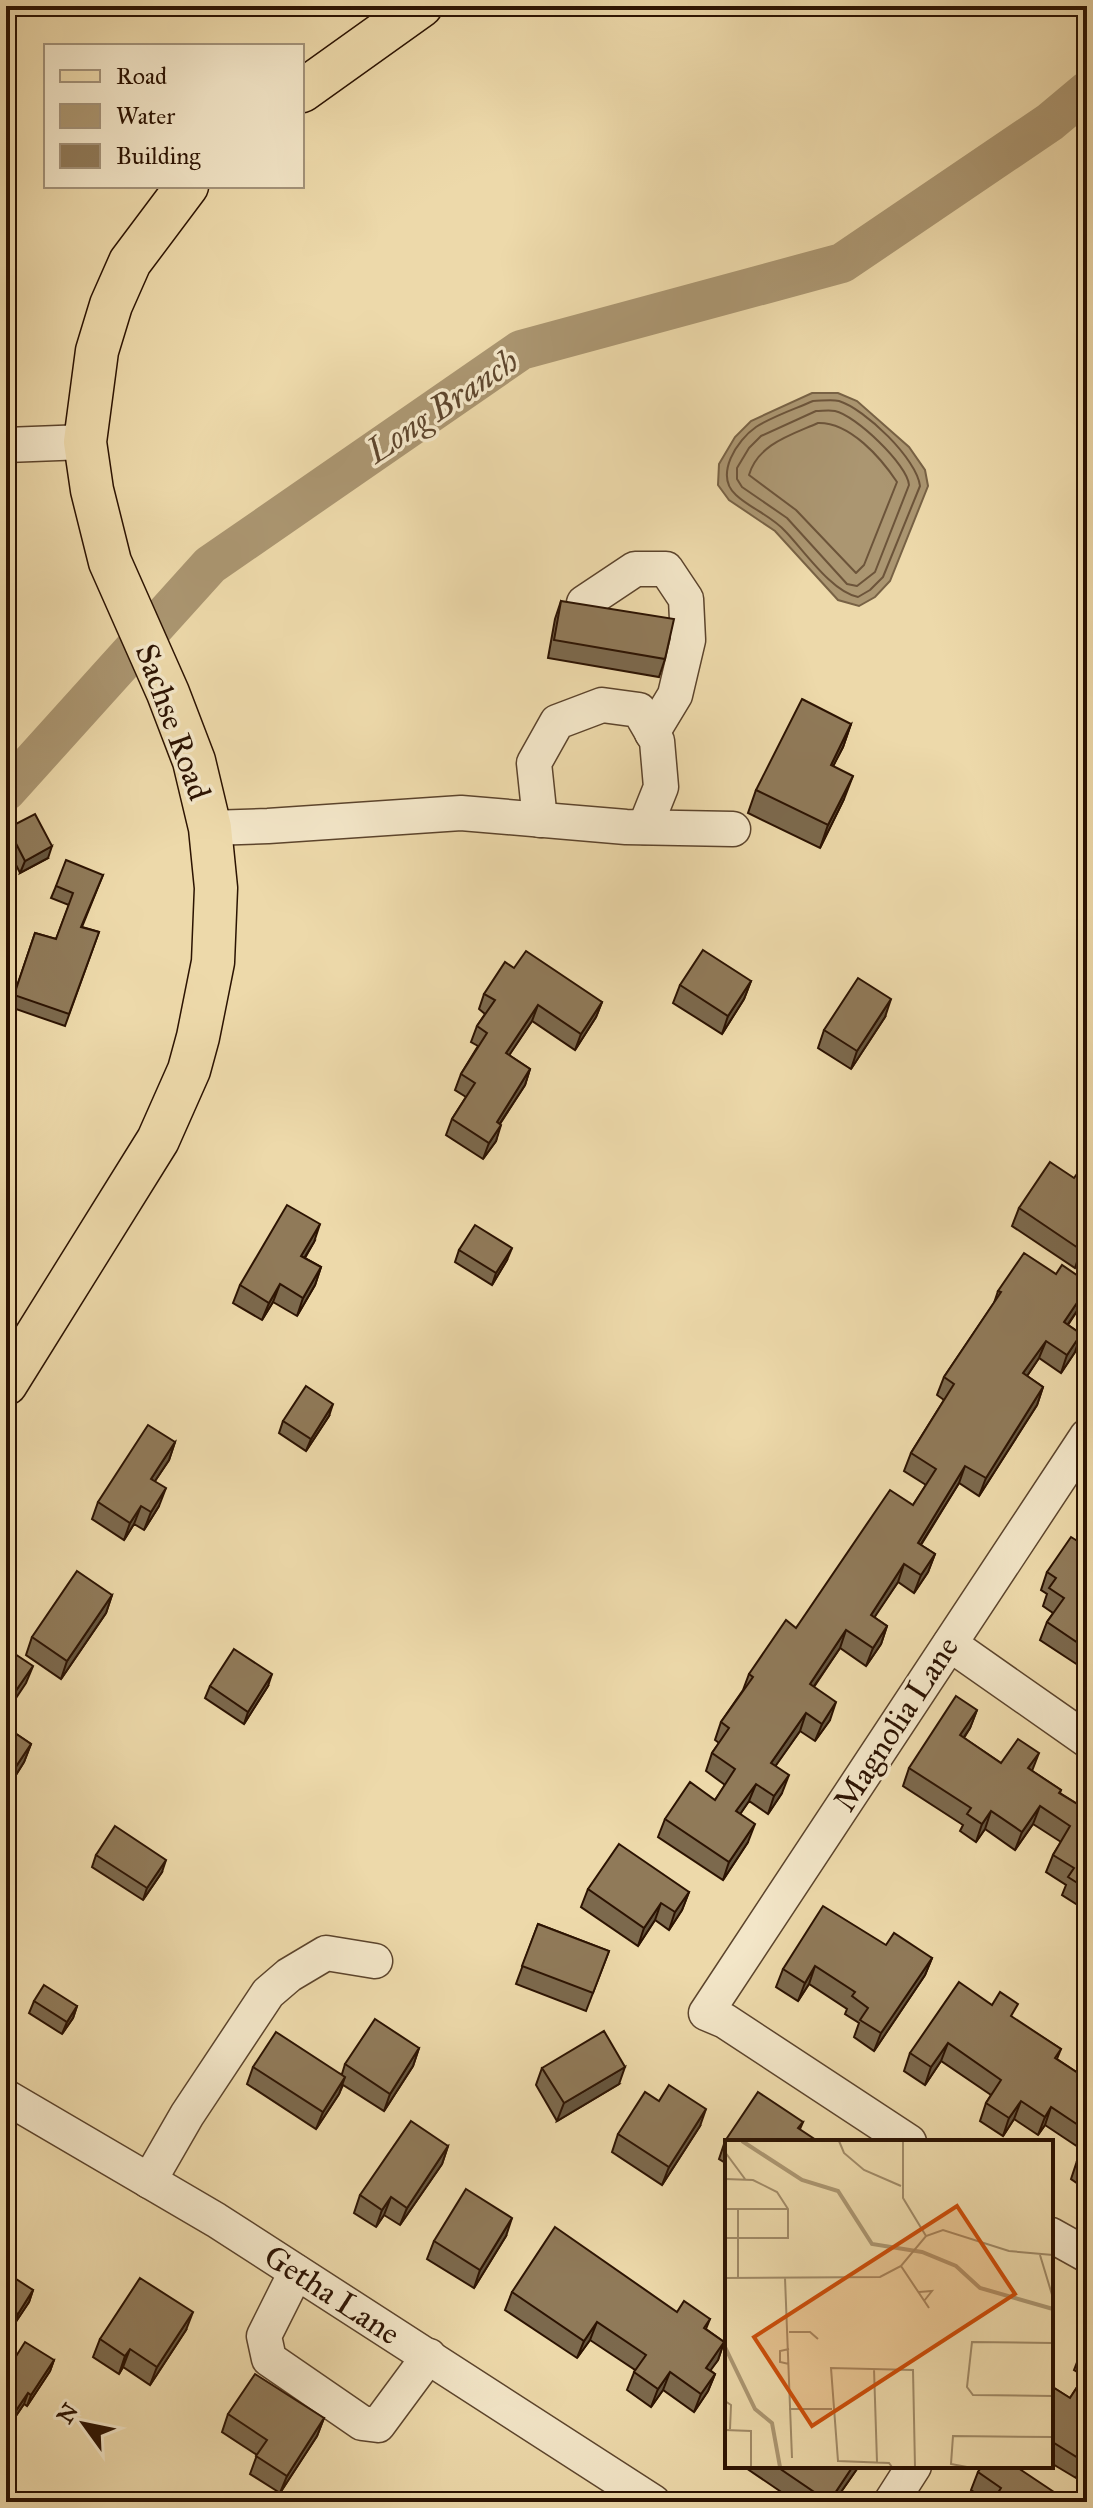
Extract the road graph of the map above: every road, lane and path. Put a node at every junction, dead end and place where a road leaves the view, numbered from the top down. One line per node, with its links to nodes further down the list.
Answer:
1 (421, 6): 2 (main road)
2 (304, 90)
3 (186, 188): 4 (main road, Sachse Road)
4 (85, 442): 5 (street); 10 (main road, Sachse Road)
5 (6, 445)
6 (584, 603): 7 (street)
7 (652, 733): 8 (street); 9 (street)
8 (540, 820): 9 (street); 10 (street)
9 (645, 827): 11 (street)
10 (210, 828): 12 (main road, Sachse Road)
11 (733, 829)
12 (6, 1384)
13 (1087, 1436): 14 (street, Magnolia Lane)
14 (950, 1644): 15 (street); 18 (street, Magnolia Lane)
15 (1087, 1740)
16 (375, 1961): 19 (street)
17 (6, 2097): 19 (street, Getha Lane)
18 (906, 2140)
19 (149, 2181): 20 (street, Getha Lane)
20 (296, 2272): 21 (street, Getha Lane); 21 (street)
21 (429, 2356): 23 (street, Getha Lane)
22 (913, 2468): 24 (street)
23 (653, 2502)
24 (891, 2502)

